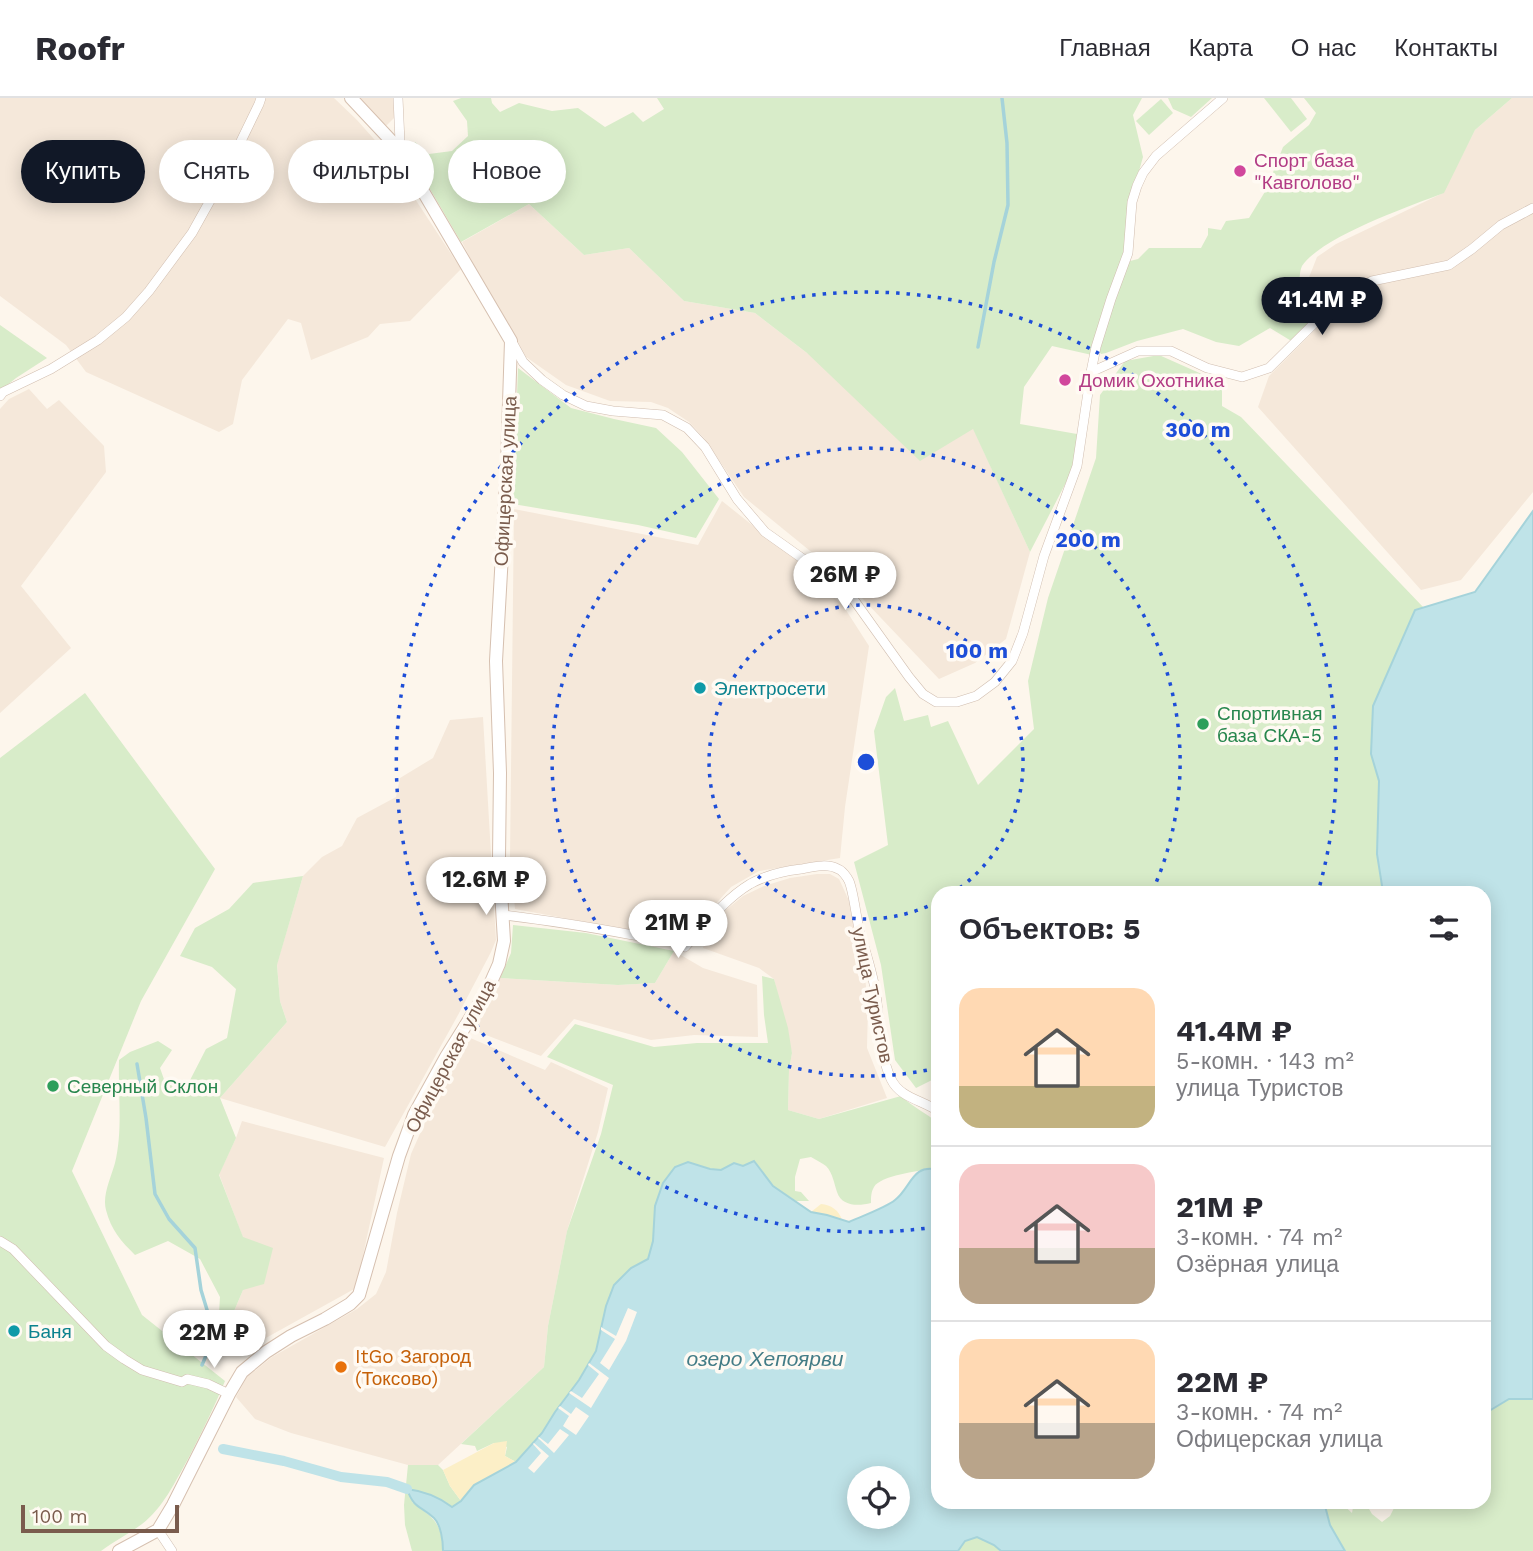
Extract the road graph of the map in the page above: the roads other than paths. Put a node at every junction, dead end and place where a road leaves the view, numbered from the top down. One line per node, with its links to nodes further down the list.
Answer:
1 (261, 98): 11 (street)
2 (351, 98): 5 (street)
3 (398, 98): 6 (street)
4 (1223, 98): 10 (street)
5 (390, 140)
6 (400, 140)
7 (430, 203): 9 (street)
8 (1533, 208): 10 (street)
9 (511, 341): 10 (street); 12 (street, Офицерская улица)
10 (1091, 372)
11 (0, 396)
12 (503, 915): 13 (street, улица Туристов); 15 (street, Офицерская улица)
13 (931, 1107)
14 (0, 1241): 15 (street)
15 (227, 1398): 16 (street, Офицерская улица)
16 (158, 1530): 17 (street); 18 (street)
17 (119, 1551)
18 (172, 1551)

